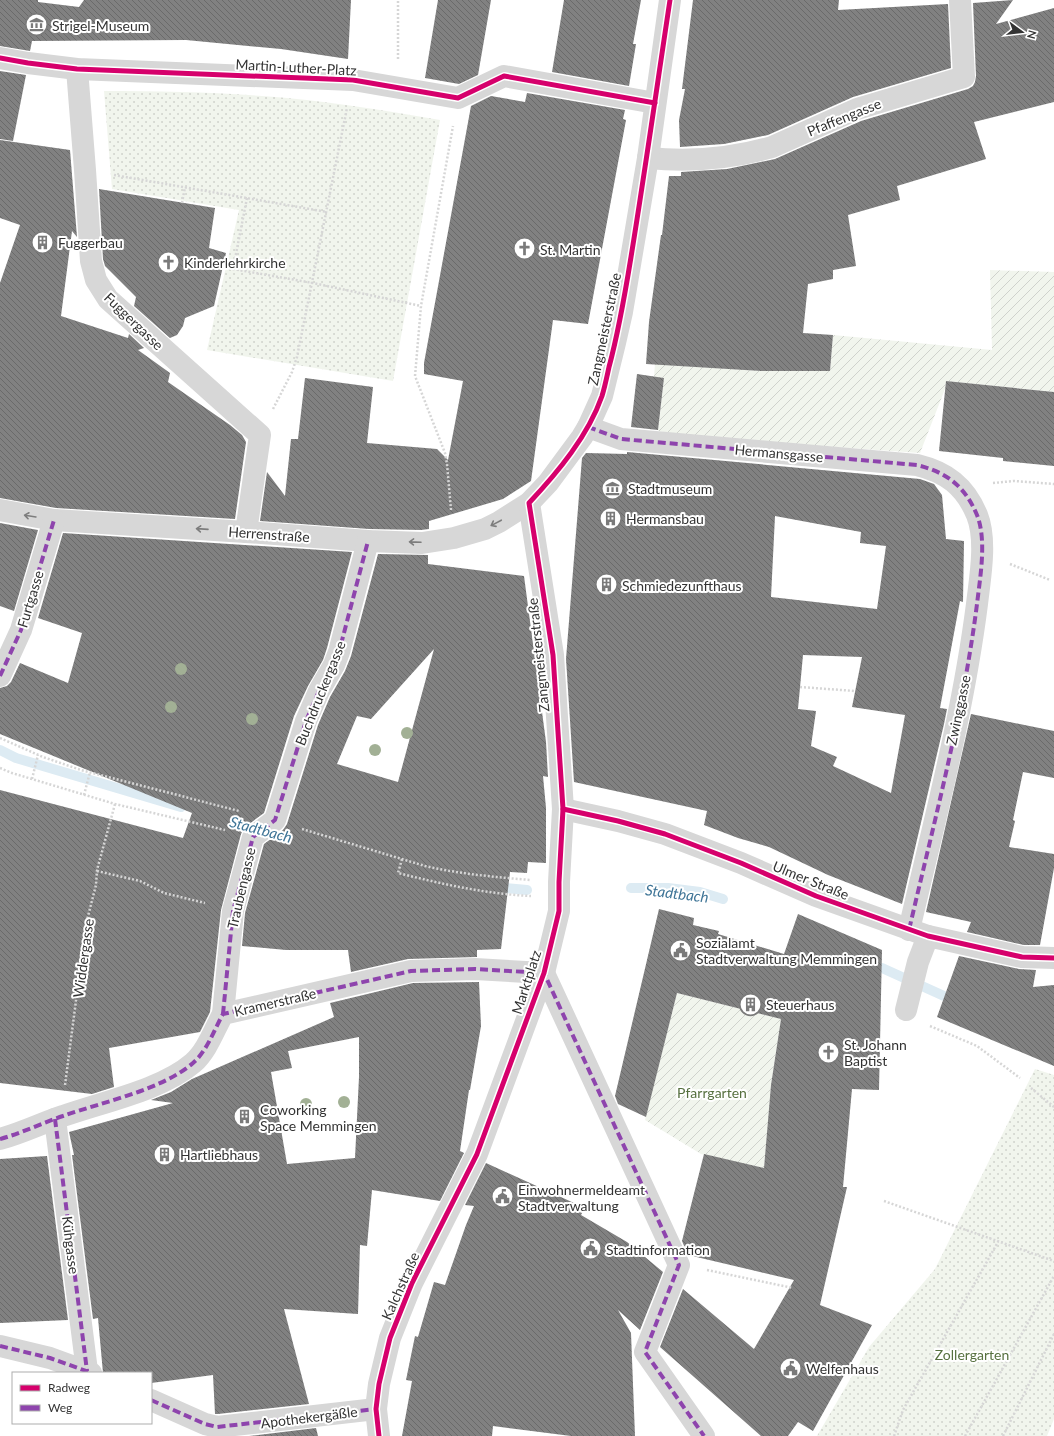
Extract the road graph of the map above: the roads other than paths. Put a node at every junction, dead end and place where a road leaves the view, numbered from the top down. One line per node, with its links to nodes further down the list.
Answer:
1 (670, 0): 5 (street, Zangmeisterstraße)
2 (960, 0): 6 (street, Pfaffengasse)
3 (0, 58): 4 (street, Martin-Luther-Platz)
4 (77, 69): 5 (street, Martin-Luther-Platz); 12 (street, Fuggergasse)
5 (655, 103): 6 (street, Zangmeisterstraße)
6 (648, 158): 7 (street, Zangmeisterstraße)
7 (588, 427): 8 (street, Hermansgasse); 9 (street, Zangmeisterstraße)
8 (964, 492): 17 (street, Zwinggasse)
9 (530, 503): 13 (street, Herrenstraße, one-way to 13); 15 (street, Zangmeisterstraße)
10 (0, 510): 11 (street, Herrenstraße, one-way to 10)
11 (54, 520): 12 (street, Herrenstraße, one-way to 11); 14 (street, Furtgasse)
12 (246, 532): 13 (street, Herrenstraße)
13 (368, 541): 16 (street, Buchdruckergasse)
14 (0, 676)
15 (563, 810): 17 (street, Ulmer Straße); 19 (street, Marktplatz)
16 (263, 829): 21 (street, Traubengasse)
17 (918, 933): 18 (street, Ulmer Straße); 20 (street, Zwinggasse)
18 (1054, 958)
19 (544, 973): 21 (street, Kramerstraße); 24 (street, Marktplatz); 30 (street, Marktplatz)
20 (906, 1010)
21 (223, 1014): 22 (street, Kramerstraße)
22 (60, 1117): 23 (street, Kramerstraße); 26 (street, Kühgasse)
23 (0, 1139)
24 (477, 1154): 28 (street, Kalchstraße)
25 (0, 1346): 26 (street)
26 (89, 1372)
27 (152, 1400): 28 (street, Apothekergäßle)
28 (376, 1409): 29 (street, Kalchstraße)
29 (379, 1436)
30 (704, 1436)

